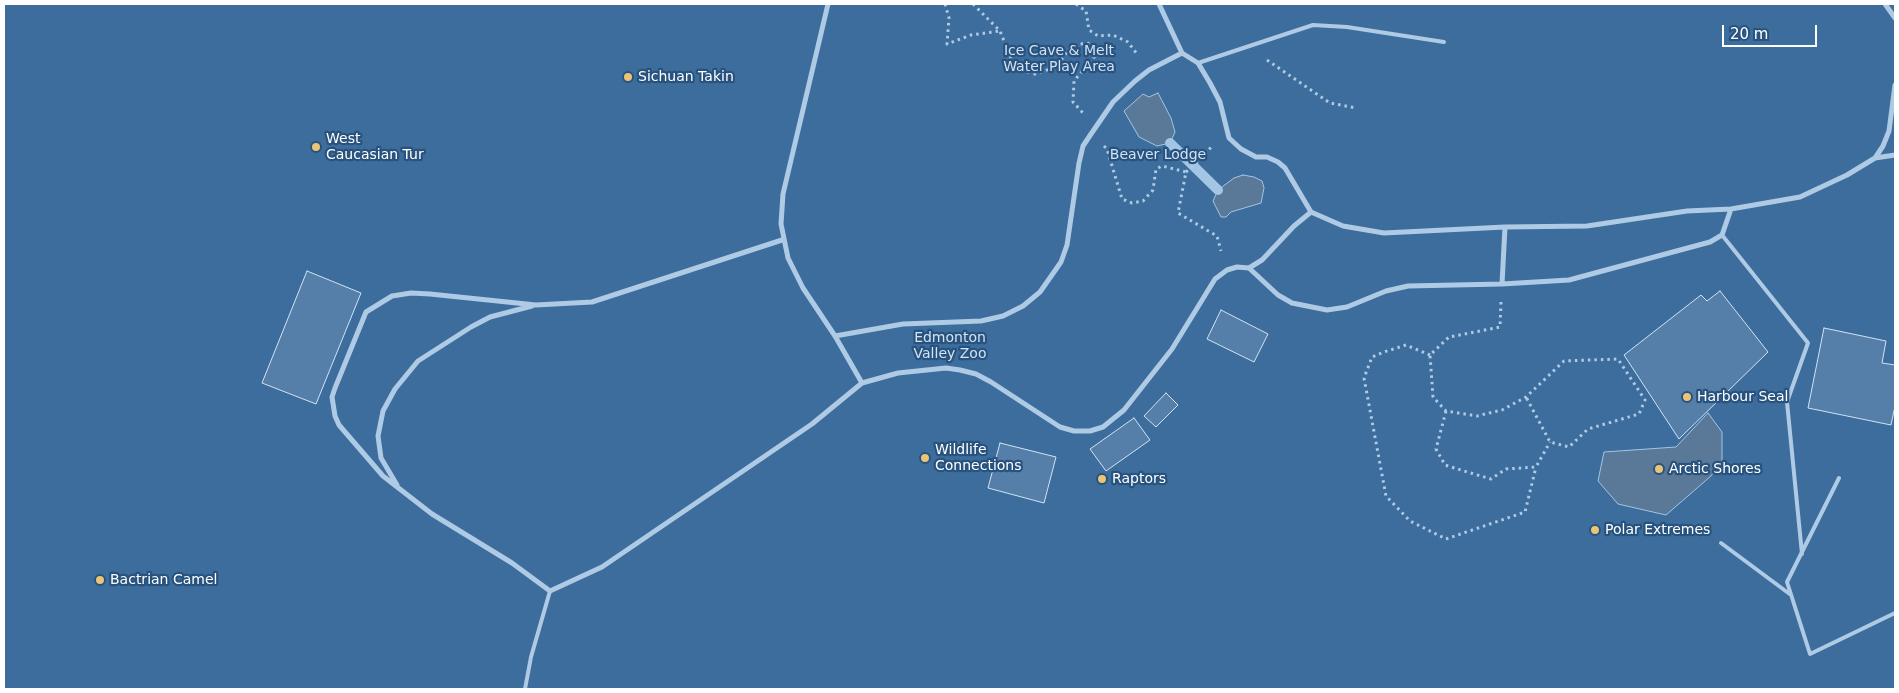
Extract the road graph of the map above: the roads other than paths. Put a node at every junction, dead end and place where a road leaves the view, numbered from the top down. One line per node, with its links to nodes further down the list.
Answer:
1 (828, 4): 15 (street)
2 (1159, 4): 6 (street)
3 (1885, 4): 4 (street)
4 (1895, 18)
5 (1444, 42): 7 (lane)
6 (1182, 53): 7 (street); 19 (street)
7 (1198, 63): 12 (street)
8 (1895, 85): 10 (street)
9 (1895, 155): 10 (street)
10 (1875, 158): 11 (street)
11 (1731, 209): 13 (street); 14 (street)
12 (1311, 212): 13 (street); 16 (street)
13 (1505, 227): 17 (street)
14 (1722, 235): 17 (street); 24 (lane)
15 (782, 240): 18 (street); 19 (street)
16 (1249, 268): 17 (street); 20 (street)
17 (1502, 284)
18 (536, 305): 22 (street); 22 (street)
19 (835, 336): 20 (street)
20 (862, 383): 25 (street)
21 (1840, 478): 24 (lane)
22 (399, 488): 25 (street)
23 (1721, 543): 26 (lane)
24 (1802, 554): 26 (lane)
25 (550, 591): 28 (lane)
26 (1791, 595): 27 (lane)
27 (1895, 613)
28 (525, 689)

